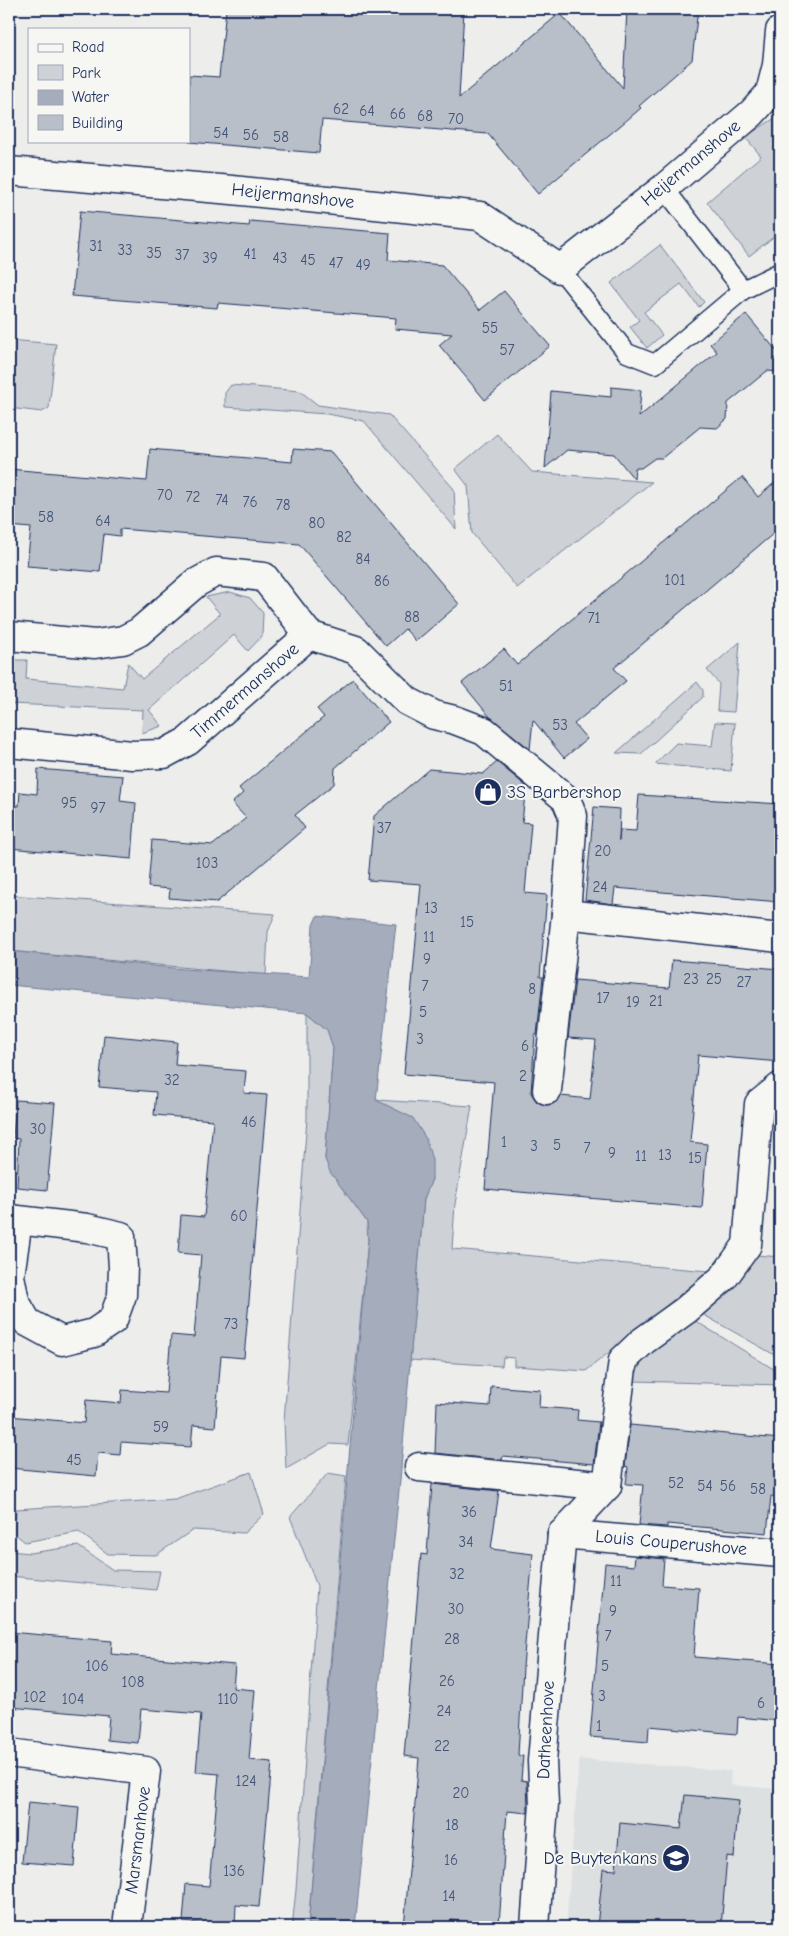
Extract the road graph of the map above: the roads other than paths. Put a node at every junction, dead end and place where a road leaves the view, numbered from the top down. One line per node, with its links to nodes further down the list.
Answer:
1 (780, 31): 2 (street, Heijermanshove)
2 (775, 94): 4 (street, Heijermanshove)
3 (9, 171): 5 (street, Heijermanshove)
4 (664, 188): 5 (street, Heijermanshove); 7 (lane)
5 (560, 270): 7 (lane, Heijermanshove)
6 (780, 272): 7 (lane, Heijermanshove)
7 (743, 290)
8 (309, 635): 9 (street, Timmermanshove); 10 (street, Timmermanshove); 11 (street)
9 (9, 636)
10 (9, 743)
11 (566, 914): 12 (street); 14 (street)
12 (780, 938)
13 (780, 1087): 17 (street)
14 (547, 1090)
15 (13, 1220): 15 (street)
16 (419, 1467): 17 (street)
17 (607, 1486): 18 (street)
18 (562, 1534): 19 (street, Louis Couperushove); 22 (street, Datheenhove)
19 (780, 1553)
20 (9, 1753): 21 (street, Marsmanhove)
21 (128, 1927)
22 (535, 1927)

